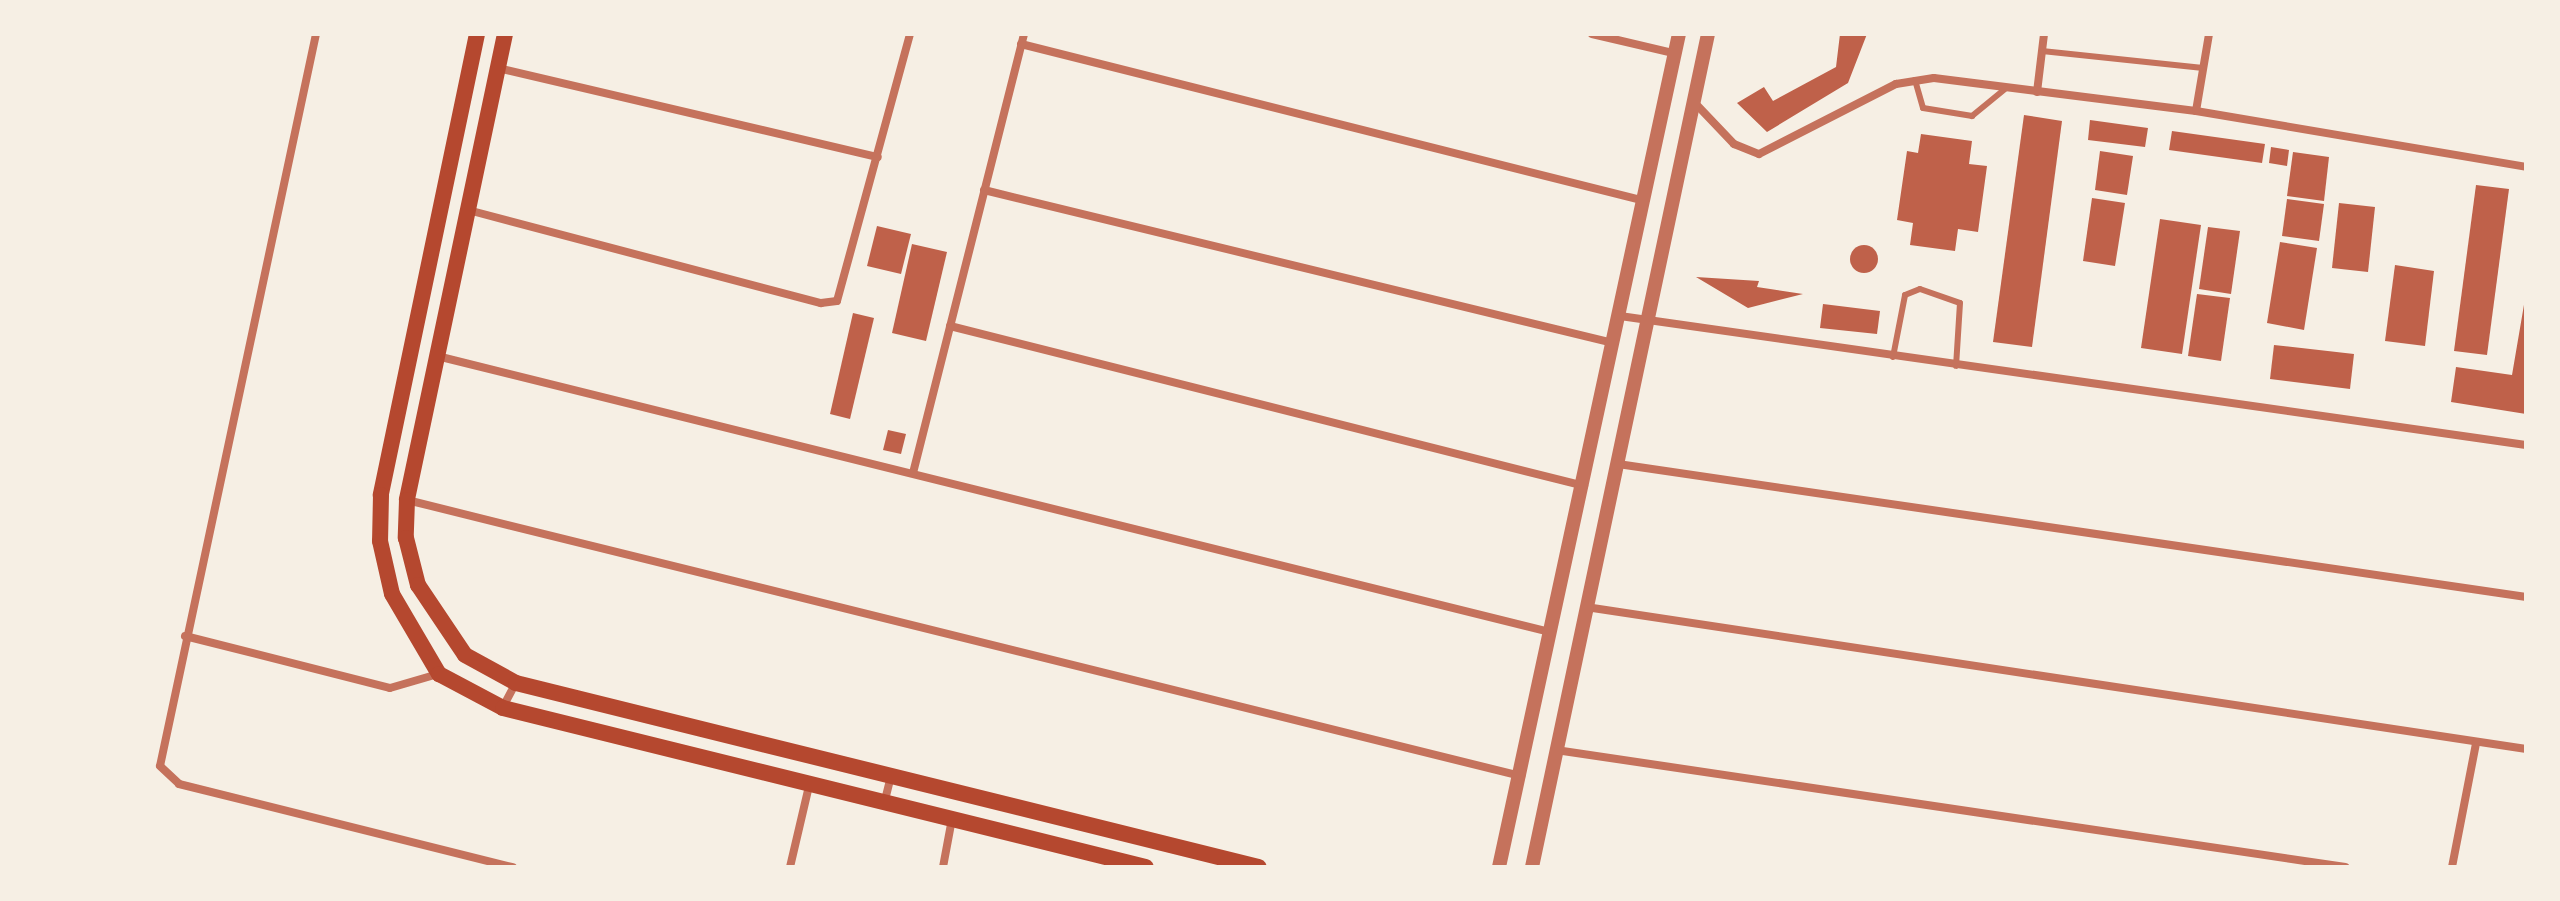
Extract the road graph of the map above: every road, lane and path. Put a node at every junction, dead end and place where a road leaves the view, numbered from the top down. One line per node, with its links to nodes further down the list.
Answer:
1 (316, 34): 41 (street)
2 (477, 34): 42 (main road)
3 (505, 34): 14 (main road)
4 (910, 34): 21 (street)
5 (1024, 34): 11 (street)
6 (1592, 34): 13 (street)
7 (1679, 34): 13 (street)
8 (1708, 34): 19 (street)
9 (2044, 34): 12 (street)
10 (2209, 34): 15 (street)
11 (1021, 44): 23 (street); 24 (street)
12 (2042, 51): 15 (lane); 18 (street)
13 (1677, 54): 24 (street)
14 (497, 68): 21 (street); 25 (main road)
15 (2203, 68): 20 (street)
16 (1915, 79): 17 (street); 17 (lane); 19 (street)
17 (2005, 89): 18 (street)
18 (2037, 92): 20 (street)
19 (1694, 102): 27 (street)
20 (2196, 111): 22 (street)
21 (878, 157): 25 (street)
22 (2526, 167)
23 (984, 190): 28 (street); 29 (street)
24 (1645, 201): 26 (street)
25 (468, 210): 30 (main road)
26 (1620, 316): 27 (street); 29 (street)
27 (1647, 321): 31 (street); 34 (street)
28 (950, 326): 35 (street); 36 (street)
29 (1613, 343): 36 (street)
30 (436, 356): 35 (street); 37 (main road)
31 (1893, 357): 32 (street); 32 (lane)
32 (1956, 366): 33 (street)
33 (2526, 445)
34 (1618, 464): 38 (street); 39 (street)
35 (913, 473): 40 (street)
36 (1584, 486): 40 (street)
37 (407, 500): 43 (main road); 49 (street)
38 (2526, 597)
39 (1586, 607): 45 (street); 47 (street)
40 (1550, 632): 49 (street)
41 (185, 636): 42 (street); 53 (street)
42 (439, 674): 44 (main road)
43 (516, 683): 44 (street); 48 (main road)
44 (503, 708): 50 (main road)
45 (2476, 743): 46 (street); 61 (street)
46 (2526, 749)
47 (1556, 750): 59 (street); 60 (street)
48 (891, 775): 51 (street); 57 (main road)
49 (1522, 776): 58 (street)
50 (809, 786): 51 (main road); 54 (street)
51 (884, 804): 52 (main road)
52 (952, 819): 55 (street); 56 (main road)
53 (513, 867)
54 (790, 867)
55 (943, 867)
56 (1146, 867)
57 (1259, 867)
58 (1499, 867)
59 (1532, 867)
60 (2345, 867)
61 (2452, 867)

